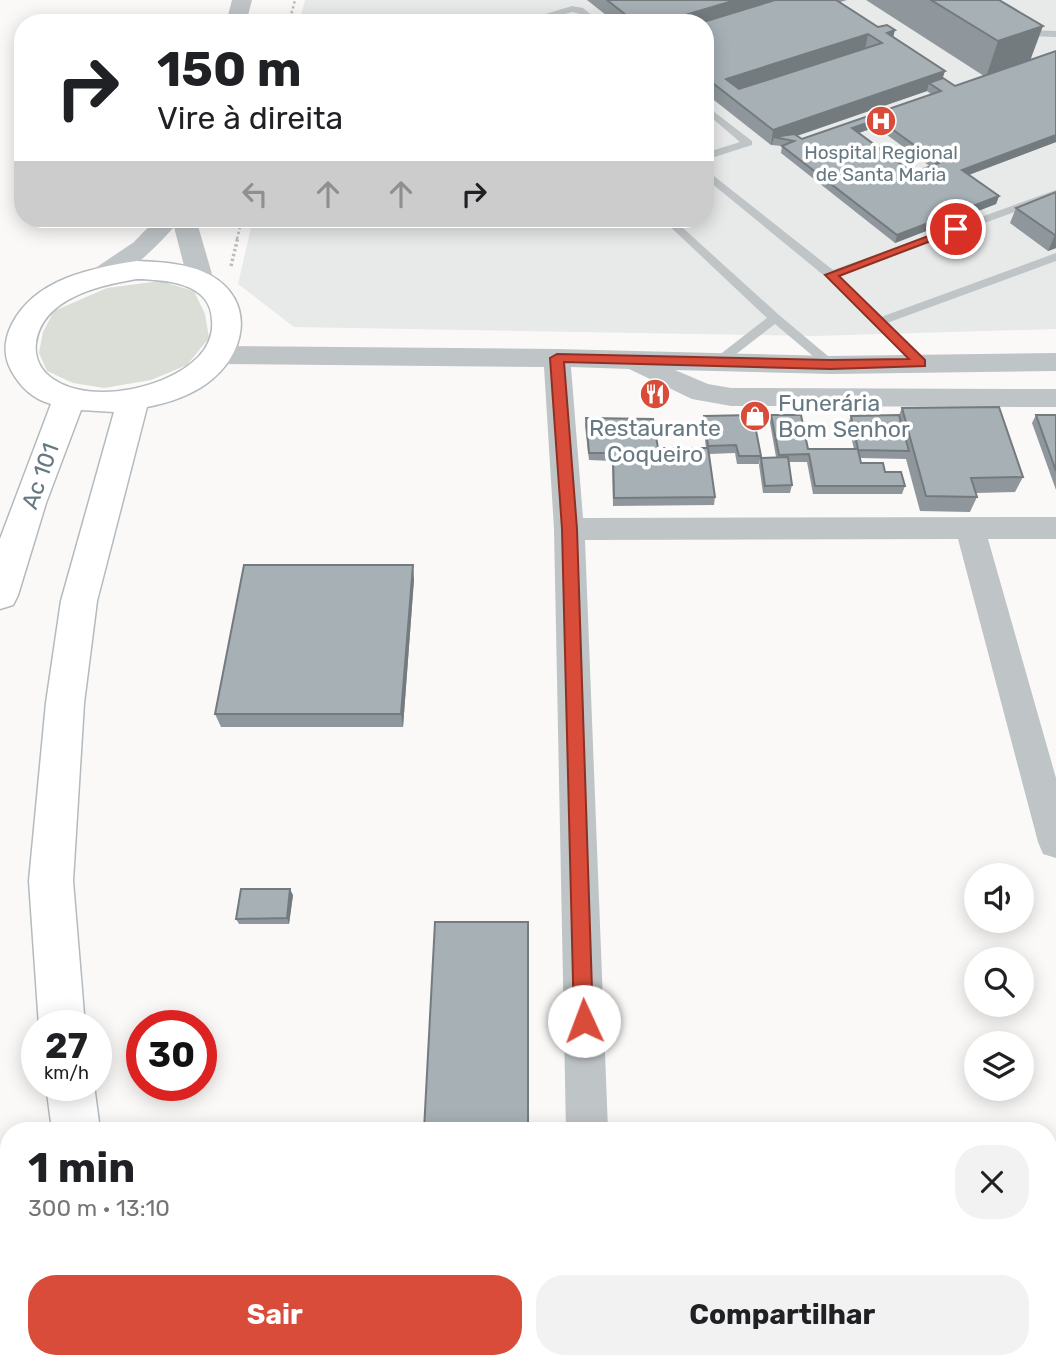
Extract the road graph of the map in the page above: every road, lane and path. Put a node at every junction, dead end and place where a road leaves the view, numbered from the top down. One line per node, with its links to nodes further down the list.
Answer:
1 (554, 14): 2 (lane)
2 (585, 14)
3 (1009, 20): 4 (lane)
4 (1056, 34)
5 (714, 115): 6 (lane)
6 (714, 154)
7 (714, 179): 15 (lane)
8 (1056, 192): 15 (lane)
9 (161, 228): 14 (street)
10 (186, 228): 16 (street)
11 (240, 228): 17 (path)
12 (677, 228): 20 (lane)
13 (1056, 257): 21 (lane)
14 (100, 275): 16 (street); 18 (street)
15 (831, 275): 21 (lane)
16 (201, 281): 17 (street)
17 (224, 301): 22 (street)
18 (42, 305): 19 (street); 28 (street)
19 (0, 306)
20 (775, 318): 25 (lane); 29 (lane)
21 (881, 321): 27 (lane)
22 (218, 355): 23 (street); 32 (street)
23 (557, 358): 24 (street); 34 (street)
24 (629, 359): 25 (street); 30 (street)
25 (719, 362): 29 (street)
26 (1056, 362): 27 (street)
27 (921, 363): 29 (street)
28 (11, 365): 31 (street)
29 (831, 365)
30 (1056, 398)
31 (69, 399): 32 (street); 36 (street, Ac 101)
32 (133, 400): 38 (street)
33 (1056, 528): 35 (street)
34 (569, 529): 35 (street); 41 (street)
35 (970, 529): 37 (street)
36 (0, 595)
37 (1056, 842)
38 (61, 1010)
39 (72, 1101): 40 (street)
40 (75, 1122)
41 (587, 1122)

